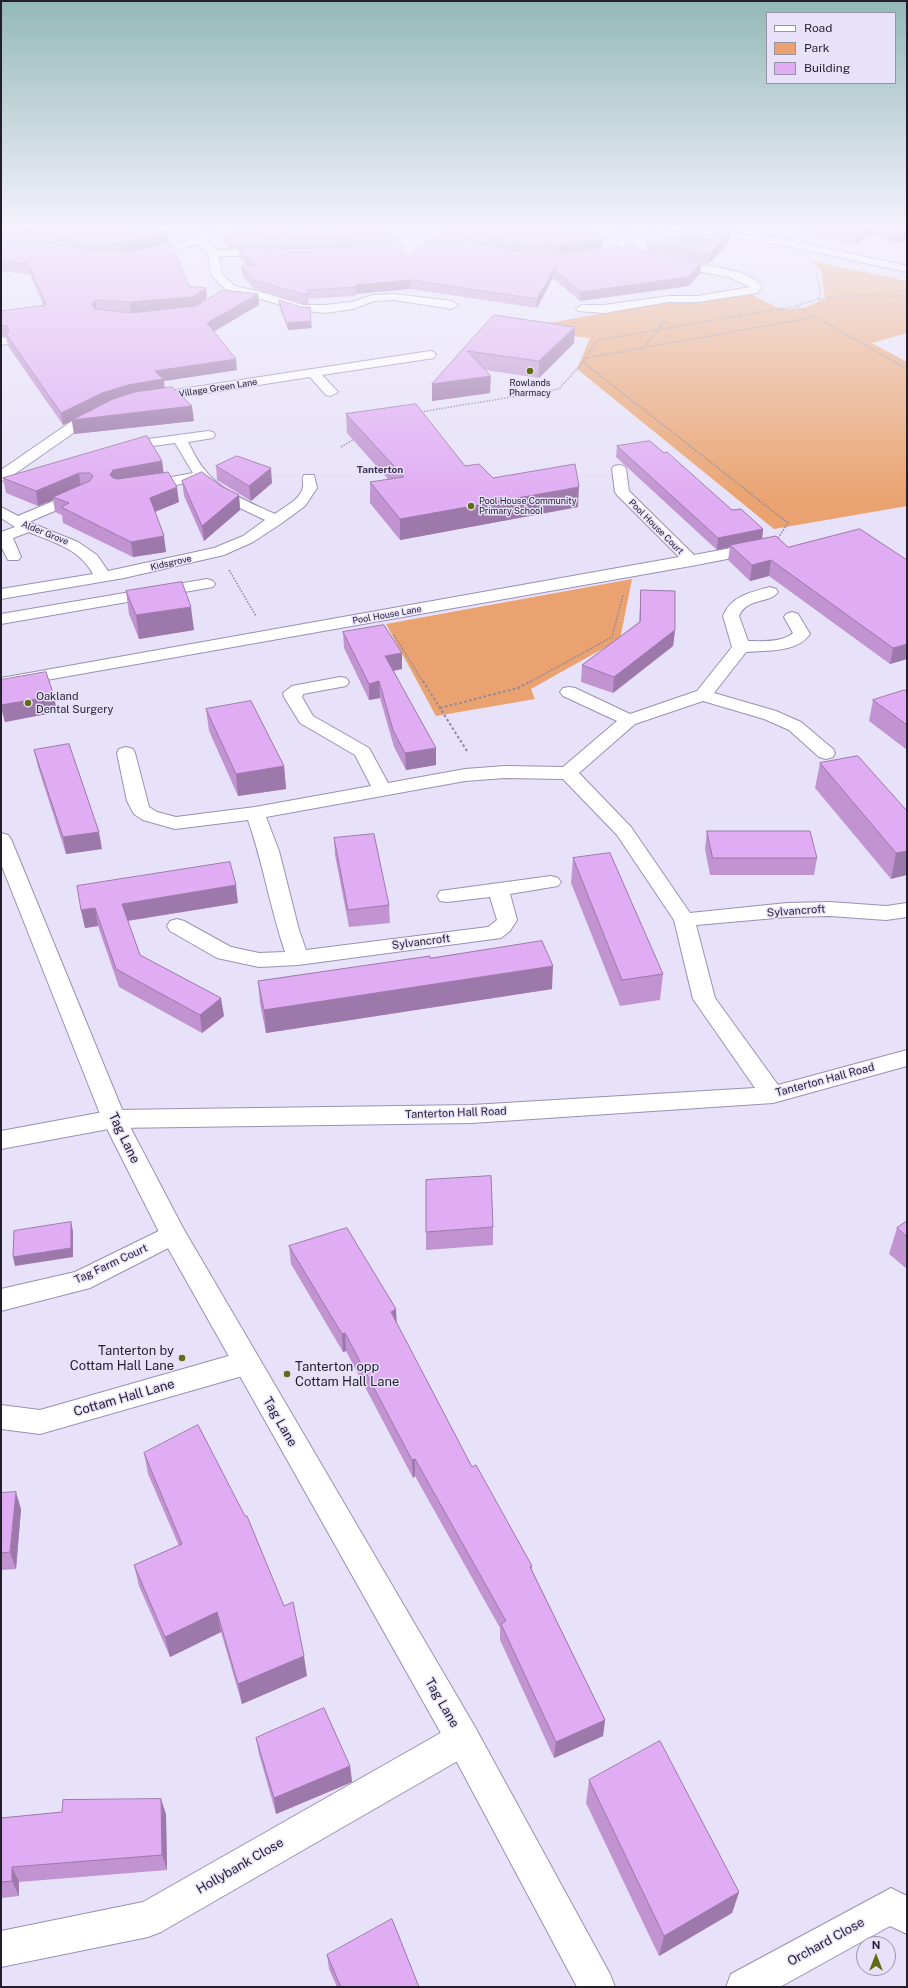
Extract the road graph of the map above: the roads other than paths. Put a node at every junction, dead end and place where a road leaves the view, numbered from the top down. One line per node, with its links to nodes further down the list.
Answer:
1 (430, 355): 2 (street, Village Green Lane)
2 (313, 373): 3 (street); 4 (street, Village Green Lane)
3 (331, 392)
4 (135, 401)
5 (110, 409): 11 (street)
6 (208, 435): 7 (street)
7 (180, 440): 8 (street); 10 (street)
8 (146, 443)
9 (619, 469): 20 (street, Pool House Court)
10 (202, 476): 13 (street); 16 (street)
11 (1, 477)
12 (309, 478): 16 (street, Kidsgrove)
13 (130, 488)
14 (87, 492): 17 (street)
15 (1, 511): 17 (street, Alder Grove)
16 (277, 520): 21 (street, Kidsgrove)
17 (23, 524): 19 (street); 22 (street, Alder Grove)
18 (774, 545): 20 (street, Pool House Lane)
19 (13, 557)
20 (691, 561): 31 (street, Pool House Lane)
21 (124, 573): 22 (street, Kidsgrove); 25 (street)
22 (102, 576): 26 (street, Kidsgrove)
23 (207, 584): 25 (street)
24 (770, 592): 29 (street)
25 (145, 593): 28 (street)
26 (1, 594)
27 (792, 617): 29 (street)
28 (1, 618)
29 (741, 647): 33 (street)
30 (340, 682): 38 (street)
31 (1, 683)
32 (569, 692): 34 (street)
33 (703, 695): 34 (street); 35 (street)
34 (629, 720): 37 (street)
35 (826, 753)
36 (126, 754): 39 (street)
37 (568, 773): 38 (street); 45 (street)
38 (382, 790): 39 (street)
39 (255, 813): 47 (street)
40 (1, 839): 50 (street, Tag Lane)
41 (551, 882): 42 (street)
42 (498, 889): 43 (street); 47 (street, Sylvancroft)
43 (447, 896)
44 (907, 910): 45 (street, Sylvancroft)
45 (684, 920): 49 (street)
46 (177, 926): 47 (street, Sylvancroft)
47 (298, 958)
48 (907, 1058): 49 (street, Tanterton Hall Road)
49 (773, 1095): 50 (street, Tanterton Hall Road)
50 (114, 1119): 51 (street, Tanterton Hall Road); 52 (street, Tag Lane)
51 (1, 1140)
52 (173, 1234): 53 (street, Tag Farm Court); 54 (street, Tag Lane)
53 (1, 1300)
54 (246, 1363): 55 (street, Cottam Hall Lane); 56 (street, Tag Lane)
55 (1, 1417)
56 (463, 1739): 58 (street, Hollybank Close); 59 (street, Tag Lane)
57 (907, 1916): 60 (street, Orchard Close)
58 (1, 1949)
59 (597, 1987)
60 (744, 1987)

